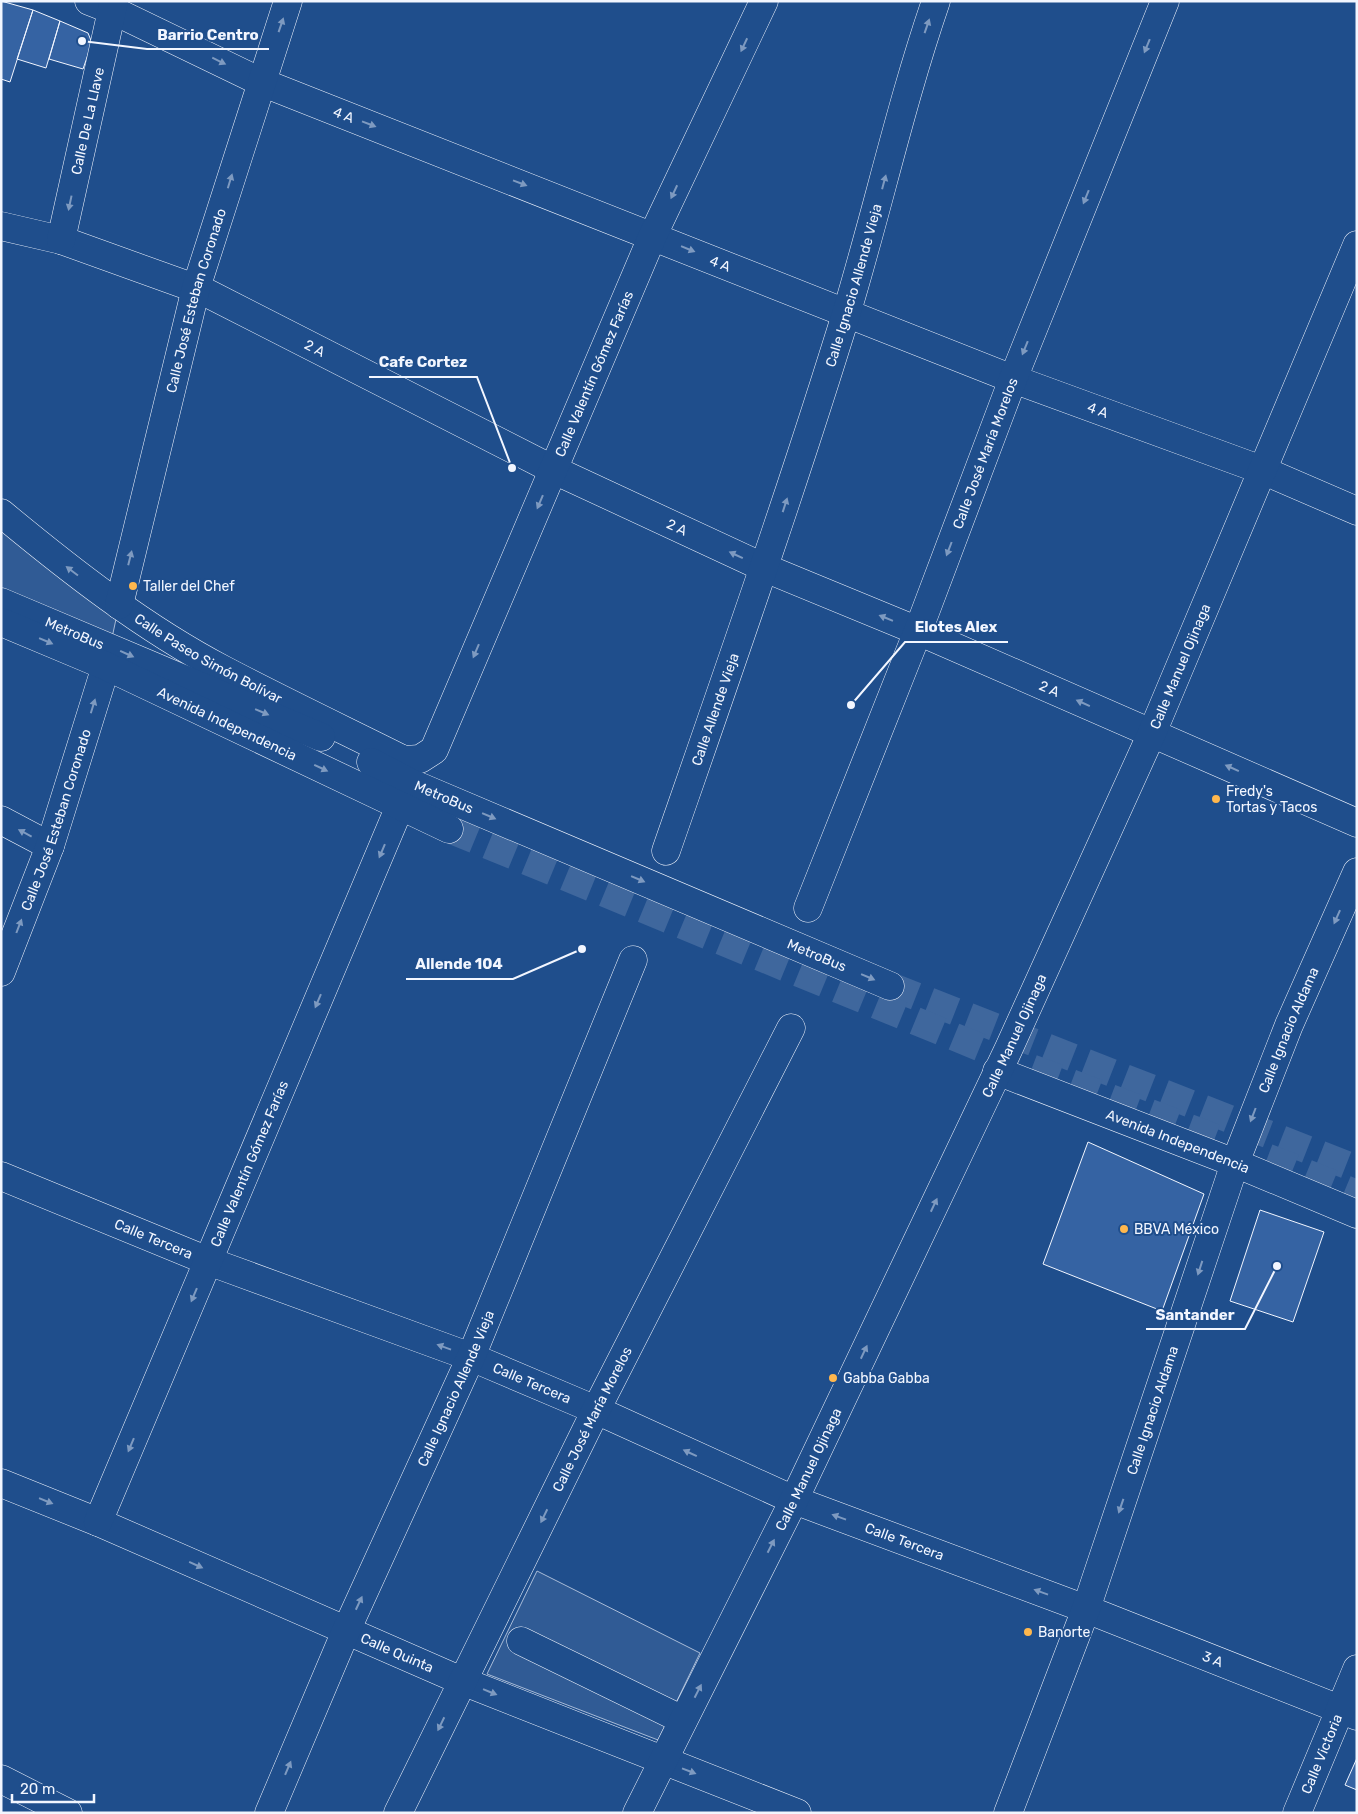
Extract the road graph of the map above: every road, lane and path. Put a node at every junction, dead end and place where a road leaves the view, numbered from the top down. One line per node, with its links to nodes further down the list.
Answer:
1 (288, 1): 6 (street, Calle José Esteban Coronado, one-way to 1)
2 (764, 1): 8 (street, Calle Valentín Gómez Farías, one-way to 8)
3 (936, 1): 12 (street, Calle Ignacio Allende Vieja, one-way to 3)
4 (1165, 1): 13 (street, Calle José María Morelos, one-way to 13)
5 (105, 3): 6 (street, 4 A, one-way to 6); 9 (street, Calle De La Llave, one-way to 9)
6 (262, 82): 8 (street, 4 A, one-way to 8); 11 (street, Calle José Esteban Coronado, one-way to 6)
7 (1, 226): 9 (street, 2 A)
8 (654, 235): 12 (street, 4 A, one-way to 12); 14 (street, Calle Valentín Gómez Farías)
9 (61, 240): 11 (street, 2 A)
10 (1357, 245): 15 (street, Calle Manuel Ojinaga)
11 (196, 288): 14 (street, 2 A); 20 (street, Calle José Esteban Coronado, one-way to 11)
12 (846, 313): 13 (street, 4 A); 18 (street, Calle Ignacio Allende Vieja, one-way to 12)
13 (1013, 379): 15 (street, 4 A); 22 (street, Calle José María Morelos, one-way to 22)
14 (554, 470): 18 (street, 2 A, one-way to 14); 25 (street, Calle Valentín Gómez Farías, one-way to 25)
15 (1262, 470): 16 (street, 4 A); 24 (street, Calle Manuel Ojinaga)
16 (1357, 511)
17 (1, 514): 20 (street, Calle Paseo Simón Bolívar, one-way to 17)
18 (765, 568): 22 (street, 2 A, one-way to 18); 31 (street, Calle Allende Vieja)
19 (1, 602): 36 (street, MetroBus, one-way to 36)
20 (119, 605): 25 (street, Calle Paseo Simón Bolívar)
21 (1, 622): 23 (street, Avenida Independencia, one-way to 23)
22 (918, 631): 24 (street, 2 A, one-way to 22); 33 (street, Calle José María Morelos)
23 (106, 666): 26 (street, Avenida Independencia, one-way to 26); 30 (street, Calle José Esteban Coronado, one-way to 23)
24 (1152, 733): 28 (street, 2 A, one-way to 24); 38 (street, Calle Manuel Ojinaga)
25 (434, 750)
26 (400, 806): 29 (street, Avenida Independencia); 42 (street, Calle Valentín Gómez Farías, one-way to 42)
27 (1, 820): 30 (street, one-way to 27)
28 (1357, 823)
29 (449, 829)
30 (50, 846): 35 (street, Calle José Esteban Coronado, one-way to 30)
31 (666, 851)
32 (1357, 872): 39 (street, Calle Ignacio Aldama, one-way to 39)
33 (808, 908)
34 (633, 960): 43 (street, Calle Ignacio Allende Vieja)
35 (1, 972)
36 (890, 986)
37 (791, 1028): 44 (street, Calle José María Morelos)
38 (997, 1072): 39 (street, Avenida Independencia); 46 (street, Calle Manuel Ojinaga, one-way to 38)
39 (1235, 1163): 41 (street, Avenida Independencia); 48 (street, Calle Ignacio Aldama, one-way to 48)
40 (1, 1176): 42 (street, Calle Tercera)
41 (1357, 1214)
42 (208, 1261): 43 (street, Calle Tercera, one-way to 42); 47 (street, Calle Valentín Gómez Farías, one-way to 47)
43 (471, 1357): 44 (street, Calle Tercera); 49 (street, Calle Ignacio Allende Vieja, one-way to 43)
44 (596, 1410): 46 (street, Calle Tercera, one-way to 44); 52 (street, Calle José María Morelos, one-way to 52)
45 (1, 1483): 47 (street, Calle Quinta, one-way to 47)
46 (794, 1500): 48 (street, Calle Tercera, one-way to 46); 54 (street, Calle Manuel Ojinaga, one-way to 46)
47 (98, 1522): 49 (street, Calle Quinta, one-way to 49)
48 (1086, 1610): 53 (street, 3 A); 62 (street, Calle Ignacio Aldama)
49 (346, 1630): 52 (street, Calle Quinta); 58 (street, Calle Ignacio Allende Vieja, one-way to 49)
50 (521, 1641): 54 (street)
51 (1357, 1669): 53 (street, Calle Victoria)
52 (462, 1681): 55 (street, Calle Quinta, one-way to 55); 59 (street, Calle José María Morelos, one-way to 59)
53 (1349, 1712): 63 (street, Calle Victoria)
54 (683, 1720): 55 (street, Calle Manuel Ojinaga)
55 (663, 1760): 60 (street, Calle Manuel Ojinaga); 61 (street, Calle Quinta, one-way to 61)
56 (1, 1779): 57 (street)
57 (68, 1813)
58 (268, 1813)
59 (398, 1813)
60 (638, 1813)
61 (797, 1813)
62 (1008, 1813)
63 (1297, 1813)

